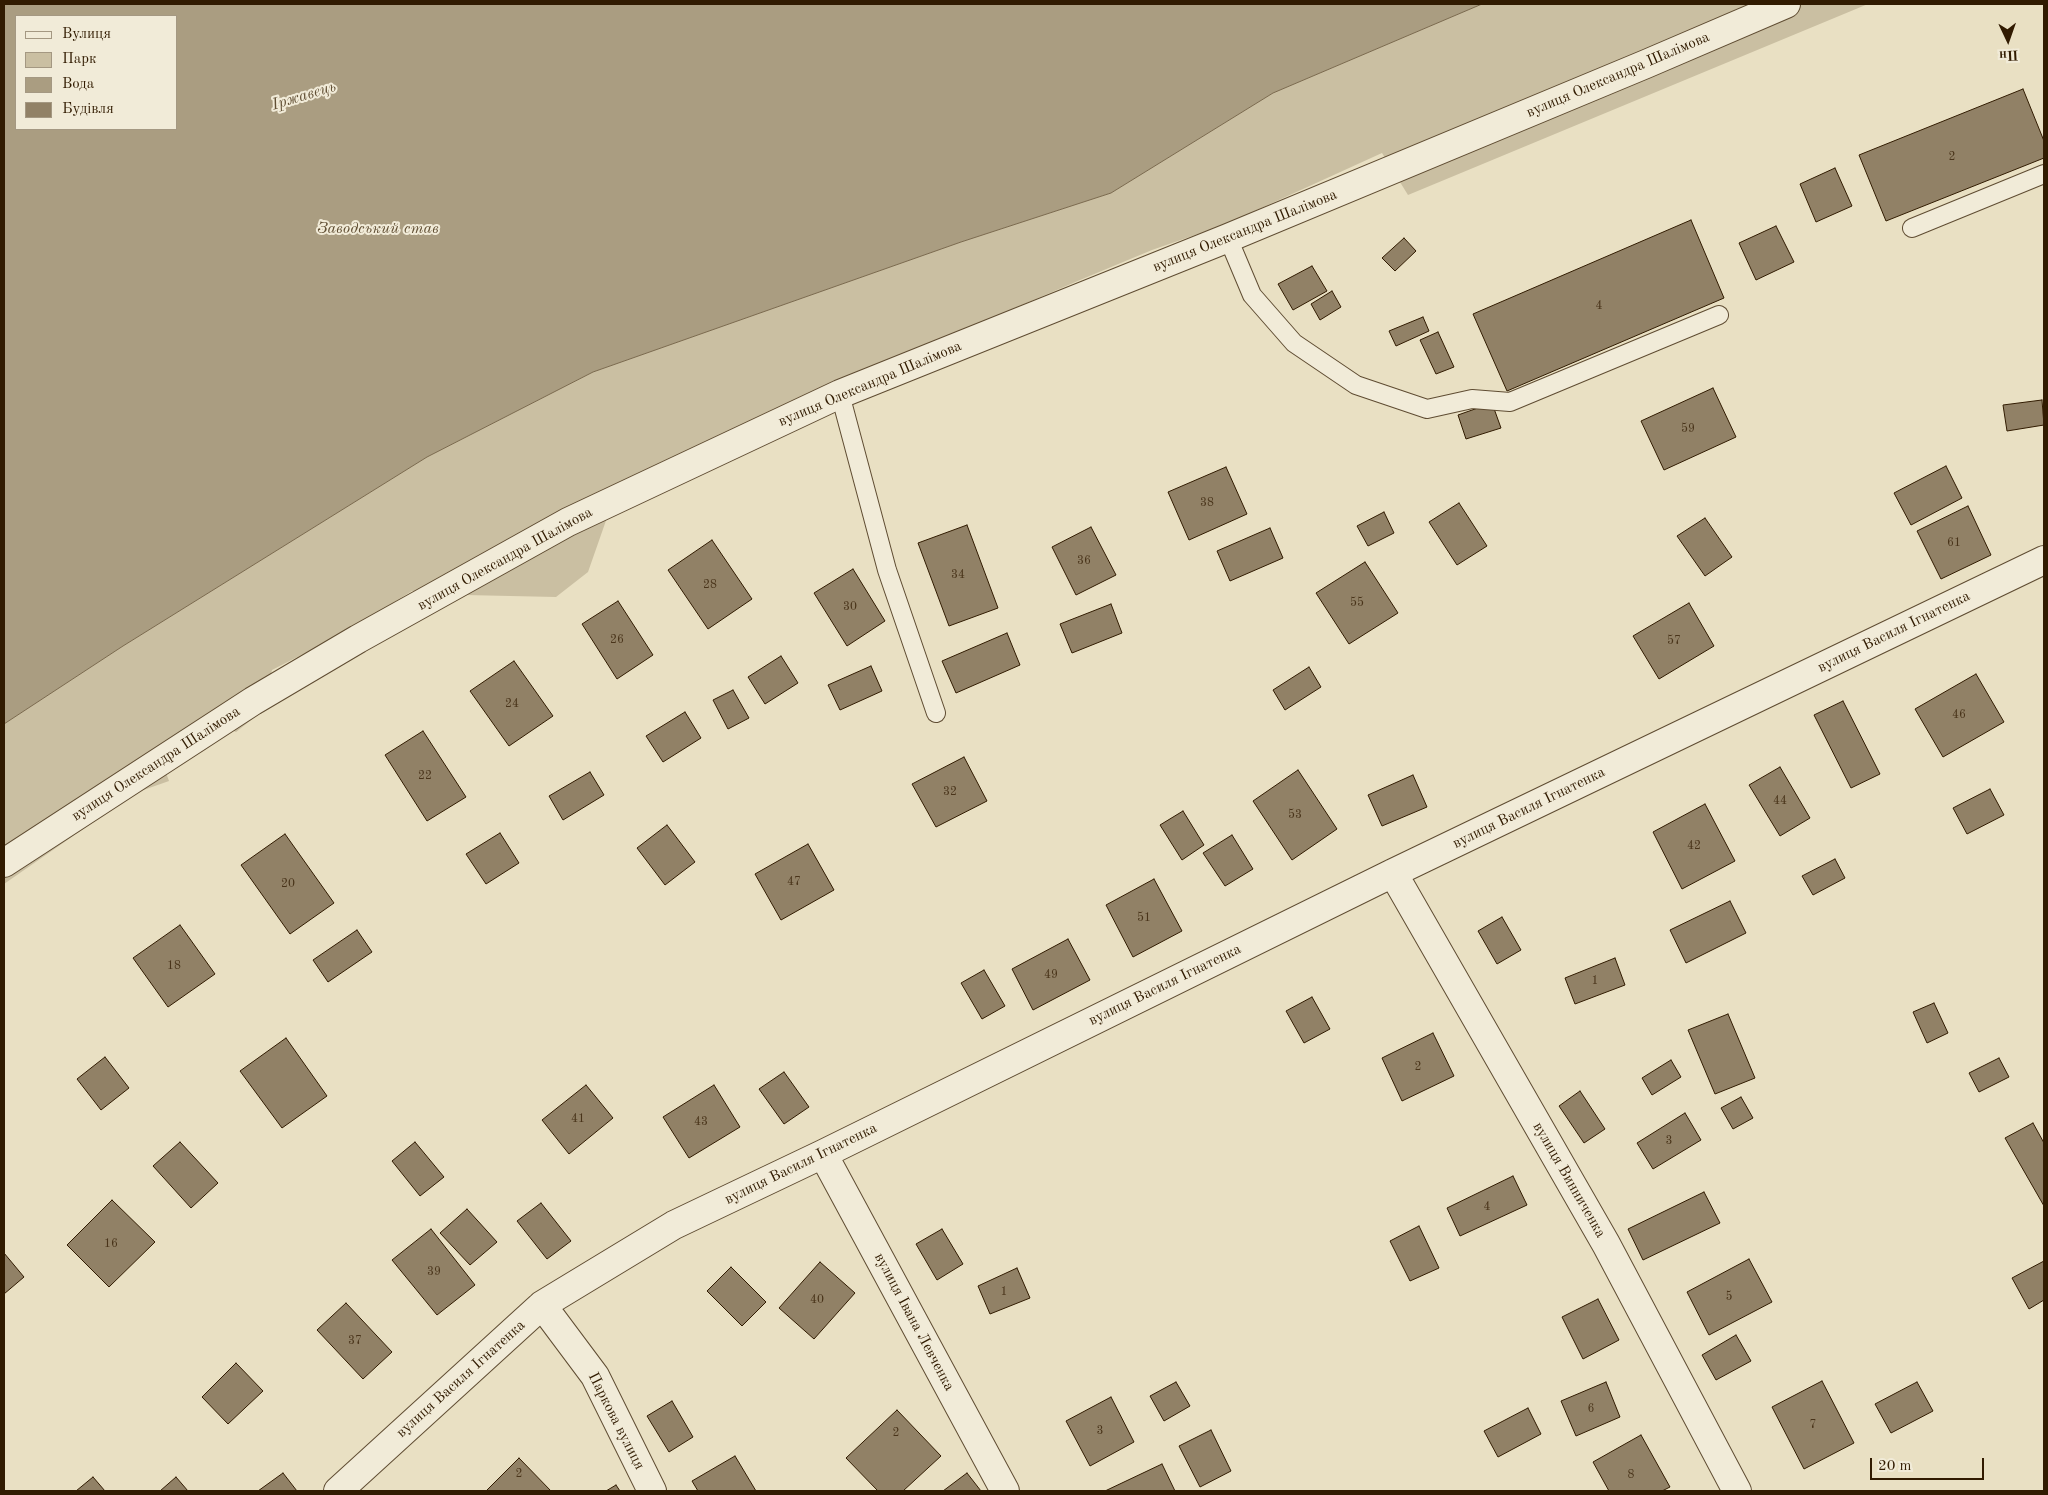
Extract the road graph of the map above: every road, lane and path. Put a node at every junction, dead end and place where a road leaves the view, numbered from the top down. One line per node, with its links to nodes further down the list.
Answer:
1 (1786, 4): 4 (street, вулиця Олександра Шалімова)
2 (2044, 174): 3 (lane)
3 (1912, 228)
4 (1228, 238): 5 (lane); 6 (street, вулиця Олександра Шалімова)
5 (1719, 315)
6 (840, 394): 8 (lane); 9 (street, вулиця Олександра Шалімова)
7 (2044, 560): 10 (street, вулиця Василя Ігнатенка)
8 (936, 713)
9 (4, 863)
10 (1393, 873): 11 (street, вулиця Василя Ігнатенка); 16 (street, вулиця Винниченка)
11 (823, 1154): 12 (street, вулиця Василя Ігнатенка); 15 (street, вулиця Івана Левченка)
12 (542, 1305): 13 (street, вулиця Василя Ігнатенка); 14 (street, Паркова вулиця)
13 (338, 1491)
14 (652, 1491)
15 (1005, 1491)
16 (1737, 1491)

